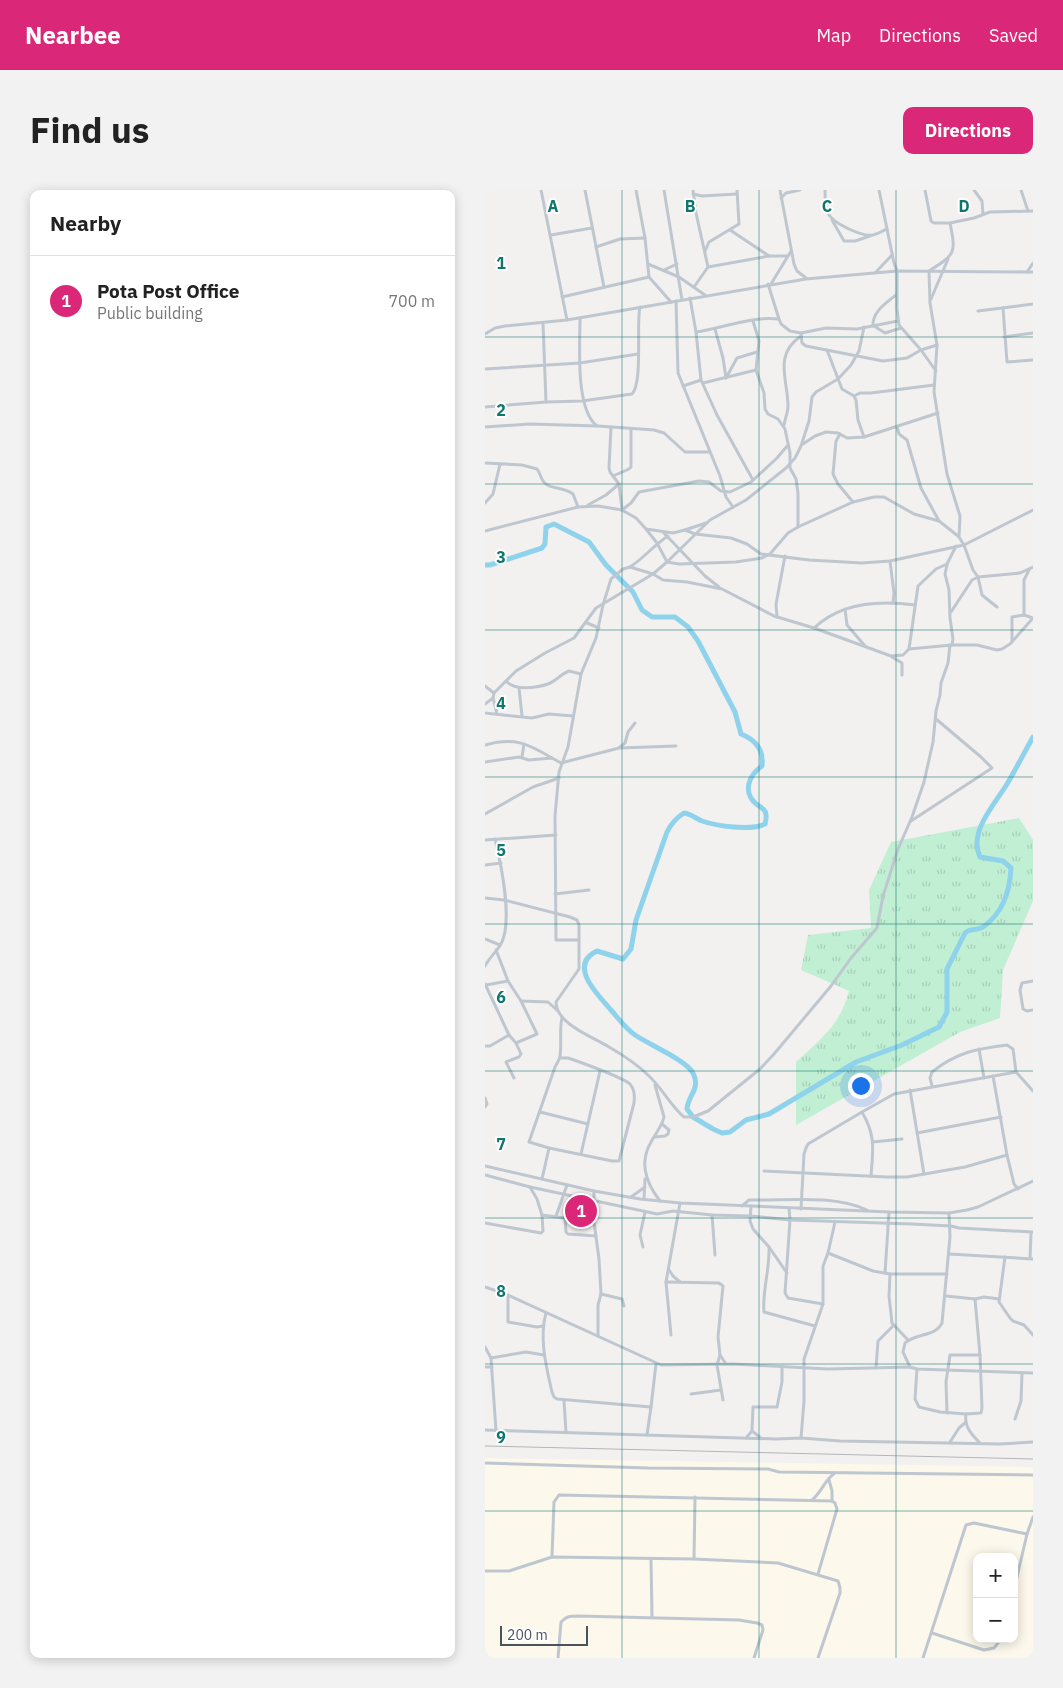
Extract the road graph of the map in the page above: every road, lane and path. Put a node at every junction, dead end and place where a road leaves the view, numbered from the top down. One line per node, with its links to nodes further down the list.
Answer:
1 (541, 190): 23 (street)
2 (585, 190): 20 (street)
3 (636, 190): 25 (street)
4 (664, 190): 35 (street)
5 (779, 190): 14 (street)
6 (800, 190): 14 (street)
7 (825, 190): 18 (street)
8 (879, 190): 21 (street)
9 (925, 190): 19 (street)
10 (973, 190): 17 (street)
11 (1021, 190): 15 (street)
12 (693, 192): 13 (street); 28 (street)
13 (737, 192): 22 (street)
14 (781, 199): 27 (street)
15 (1028, 211): 16 (street); 17 (street)
16 (1033, 211)
17 (983, 214): 19 (street)
18 (831, 219): 24 (street); 24 (street)
19 (950, 222): 32 (street)
20 (592, 228): 23 (street); 26 (street)
21 (887, 229): 24 (street); 29 (street)
22 (730, 230): 28 (street); 30 (street)
23 (551, 235): 52 (street)
24 (873, 235)
25 (645, 238): 26 (street); 34 (street)
26 (596, 247): 48 (street)
27 (791, 250): 31 (street); 46 (street)
28 (704, 252): 36 (street)
29 (892, 255): 38 (street); 41 (street)
30 (769, 256): 31 (street); 36 (street)
31 (787, 256): 47 (street)
32 (948, 258): 39 (street); 40 (street)
33 (1033, 263): 42 (street)
34 (648, 264): 37 (street); 44 (street)
35 (677, 264): 37 (street); 45 (street)
36 (708, 267): 49 (street)
37 (663, 270): 45 (street)
38 (897, 271): 39 (street); 41 (street); 50 (street)
39 (929, 271): 40 (street); 56 (street)
40 (944, 271): 42 (street); 56 (street)
41 (875, 272): 46 (street)
42 (1027, 272): 43 (street)
43 (1033, 272)
44 (649, 277): 48 (street); 55 (street)
45 (679, 277): 49 (street); 54 (street)
46 (806, 279): 47 (street)
47 (770, 284): 51 (street); 61 (street)
48 (604, 287): 52 (street)
49 (694, 287): 51 (street)
50 (898, 293): 67 (street); 69 (street)
51 (706, 295): 53 (street)
52 (562, 297): 65 (street)
53 (690, 298): 54 (street); 73 (street)
54 (682, 300): 55 (street)
55 (674, 301): 58 (street); 94 (street)
56 (930, 303): 78 (street)
57 (1033, 304): 59 (street)
58 (641, 307): 63 (street); 82 (street)
59 (1003, 308): 60 (street); 77 (street)
60 (978, 311)
61 (776, 313): 62 (street); 64 (street)
62 (770, 318): 64 (street); 66 (street)
63 (580, 319): 65 (street); 85 (street)
64 (779, 319): 76 (street)
65 (567, 320): 68 (street)
66 (753, 321): 72 (street); 81 (street)
67 (898, 321): 69 (street); 71 (street)
68 (543, 323): 75 (street); 86 (street)
69 (873, 326): 70 (street); 71 (street)
70 (864, 328): 76 (street); 83 (street)
71 (901, 328): 80 (street)
72 (715, 329): 73 (street); 90 (street)
73 (696, 332): 92 (street)
74 (1033, 333): 77 (street)
75 (485, 334)
76 (801, 334): 79 (street); 100 (street)
77 (1004, 337): 84 (street)
78 (937, 345): 80 (street); 89 (street)
79 (827, 350): 83 (street); 91 (street)
80 (921, 350): 83 (street); 89 (street)
81 (757, 352): 88 (street); 90 (street)
82 (638, 354): 85 (street); 96 (street)
83 (857, 356): 91 (street)
84 (1033, 360)
85 (580, 363): 86 (street); 96 (street)
86 (544, 364): 87 (street); 97 (street)
87 (485, 369)
88 (756, 370): 90 (street); 100 (street)
89 (936, 372): 93 (street)
90 (726, 378): 92 (street)
91 (839, 379): 95 (street); 109 (street)
92 (702, 381): 94 (street); 115 (street)
93 (934, 385): 95 (street); 99 (street)
94 (683, 386): 110 (street)
95 (854, 396): 107 (street)
96 (583, 401): 97 (street); 101 (street)
97 (546, 402): 98 (street)
98 (485, 407)
99 (938, 414): 104 (street); 135 (street)
100 (784, 425): 108 (street)
101 (598, 426): 102 (street); 103 (street)
102 (485, 427)
103 (611, 427): 105 (street); 114 (street)
104 (897, 427): 107 (street); 125 (street)
105 (631, 429): 110 (street); 114 (street)
106 (840, 434): 107 (street); 109 (street); 118 (street)
107 (864, 437)
108 (788, 444): 113 (street); 115 (street)
109 (801, 446): 113 (street)
110 (709, 452): 117 (street)
111 (485, 463): 112 (street)
112 (500, 464): 119 (street); 121 (street)
113 (791, 464): 122 (street); 127 (street)
114 (613, 476): 116 (street)
115 (753, 480): 117 (street)
116 (619, 484): 120 (street); 123 (street)
117 (724, 492): 122 (street); 123 (street)
118 (853, 502): 125 (street); 127 (street)
119 (485, 503)
120 (588, 506): 121 (street); 123 (street)
121 (578, 507): 130 (street)
122 (733, 507): 126 (street)
123 (622, 510): 128 (street)
124 (1033, 510): 137 (street)
125 (939, 521): 135 (street)
126 (706, 523): 129 (street); 133 (street)
127 (798, 528): 140 (street)
128 (646, 529): 131 (street); 136 (street)
129 (685, 530): 132 (street); 133 (street)
130 (485, 531)
131 (662, 531): 132 (street); 134 (street)
132 (673, 533): 134 (street)
133 (695, 534): 139 (street); 140 (street)
134 (668, 536): 136 (street); 139 (street)
135 (959, 537): 137 (street)
136 (657, 543): 143 (street); 146 (street)
137 (965, 545): 138 (street); 149 (street)
138 (957, 546): 142 (street); 145 (street)
139 (681, 549): 143 (street); 144 (street)
140 (770, 554): 141 (street); 144 (street)
141 (785, 556): 142 (street); 158 (street)
142 (890, 561): 152 (street)
143 (667, 562): 144 (street); 148 (street)
144 (693, 564): 150 (street)
145 (947, 564): 153 (street); 156 (street)
146 (630, 567): 148 (street); 151 (street)
147 (1031, 568): 149 (street); 157 (street)
148 (653, 574): 150 (street); 151 (street)
149 (978, 577): 154 (street); 156 (street)
150 (722, 589): 158 (street)
151 (604, 602): 159 (street); 160 (street)
152 (893, 603): 153 (street); 155 (street)
153 (915, 605): 165 (street)
154 (997, 607)
155 (845, 609): 161 (street); 164 (street)
156 (951, 612): 163 (street)
157 (1024, 615): 162 (street); 162 (street)
158 (777, 617): 161 (street)
159 (587, 623): 160 (street); 171 (street)
160 (599, 628): 169 (street)
161 (814, 628): 164 (street)
162 (1011, 641): 163 (street)
163 (951, 645): 165 (street); 181 (street)
164 (865, 647): 167 (street)
165 (909, 650): 166 (street)
166 (903, 655): 167 (street); 168 (street)
167 (891, 656): 168 (street)
168 (902, 663): 170 (street)
169 (581, 674): 173 (street); 180 (street)
170 (902, 675)
171 (506, 681): 173 (street); 174 (street)
172 (485, 686): 174 (street)
173 (519, 688): 179 (street)
174 (494, 693): 175 (street)
175 (493, 698): 176 (street); 178 (street)
176 (485, 704)
177 (485, 713): 178 (street)
178 (497, 714): 179 (street)
179 (522, 716): 180 (street)
180 (573, 716): 190 (street)
181 (935, 719): 193 (street); 193 (street)
182 (635, 723): 186 (street)
183 (524, 744): 184 (street); 187 (street); 188 (street)
184 (485, 745)
185 (676, 746): 186 (street)
186 (619, 748): 190 (street)
187 (522, 757): 188 (street); 189 (street)
188 (552, 758): 190 (street)
189 (485, 762)
190 (561, 763): 191 (street)
191 (559, 778): 192 (street); 194 (street)
192 (485, 814)
193 (910, 822): 227 (street)
194 (556, 835): 195 (street); 200 (street)
195 (495, 839): 196 (street); 197 (street)
196 (485, 840)
197 (501, 863): 198 (street); 202 (street)
198 (485, 866)
199 (589, 890): 200 (street)
200 (555, 894): 203 (street)
201 (485, 898): 202 (street)
202 (504, 900): 203 (street); 206 (street)
203 (554, 914): 205 (street); 205 (street)
204 (485, 939): 206 (street)
205 (578, 940): 214 (street)
206 (500, 945): 207 (street)
207 (496, 950): 208 (street); 209 (street)
208 (485, 966)
209 (508, 981): 211 (street); 212 (street)
210 (1033, 981): 213 (street)
211 (485, 984): 216 (street)
212 (521, 1001): 214 (street); 218 (street)
213 (1033, 1010)
214 (558, 1012): 215 (street)
215 (561, 1018): 221 (street); 227 (street)
216 (509, 1035): 218 (street); 219 (street)
217 (485, 1041): 219 (street)
218 (517, 1043): 225 (street)
219 (486, 1046)
220 (979, 1049): 223 (street); 226 (street); 228 (street)
221 (560, 1058): 222 (street); 233 (street)
222 (600, 1071): 236 (street); 243 (street)
223 (1016, 1072): 224 (street); 230 (street)
224 (993, 1076): 226 (street); 235 (street)
225 (514, 1078)
226 (984, 1078): 228 (street)
227 (655, 1082): 237 (street)
228 (932, 1086): 229 (street)
229 (910, 1090): 234 (street); 238 (street)
230 (1033, 1091)
231 (485, 1098): 232 (street)
232 (485, 1107)
233 (541, 1112): 236 (street); 242 (street)
234 (862, 1112): 241 (street); 247 (street)
235 (1001, 1118): 238 (street); 244 (street)
236 (588, 1124): 243 (street)
237 (662, 1124): 239 (street); 239 (street)
238 (917, 1133): 248 (street)
239 (654, 1137): 250 (street)
240 (902, 1139): 241 (street)
241 (873, 1142): 251 (street)
242 (549, 1148): 243 (street); 252 (street)
243 (581, 1154)
244 (1007, 1155): 248 (street); 257 (street)
245 (485, 1166): 252 (street)
246 (764, 1171): 247 (street)
247 (803, 1172): 251 (street); 263 (street)
248 (924, 1174): 251 (street)
249 (485, 1175): 255 (street)
250 (645, 1176): 256 (street); 264 (street)
251 (871, 1176)
252 (542, 1179): 254 (street)
253 (1033, 1181): 257 (street)
254 (567, 1184): 258 (street); 259 (street)
255 (530, 1187): 259 (street); 275 (street)
256 (645, 1187): 260 (street); 261 (street)
257 (1017, 1189): 274 (street)
258 (594, 1191): 260 (street); 262 (street)
259 (563, 1193): 262 (street); 277 (street)
260 (630, 1197): 261 (street)
261 (644, 1199): 264 (street)
262 (594, 1200): 271 (street); 281 (street)
263 (801, 1200): 266 (street); 269 (street); 270 (street)
264 (660, 1201): 265 (street)
265 (680, 1203): 266 (street); 272 (street)
266 (742, 1206): 267 (street)
267 (751, 1206): 268 (street); 278 (street)
268 (789, 1208): 269 (street); 280 (street)
269 (801, 1208): 270 (street)
270 (870, 1211): 273 (street)
271 (645, 1212): 272 (street); 288 (street)
272 (679, 1212): 276 (street); 295 (street)
273 (889, 1212): 274 (street); 284 (street)
274 (949, 1213): 285 (street)
275 (542, 1215): 277 (street); 283 (street)
276 (712, 1215): 278 (street); 292 (street)
277 (556, 1216): 279 (street)
278 (751, 1216): 280 (street); 289 (street)
279 (565, 1218): 281 (street); 287 (street)
280 (789, 1220): 282 (street); 296 (street)
281 (594, 1222): 287 (street)
282 (835, 1222): 284 (street); 290 (street)
283 (485, 1223)
284 (889, 1224): 285 (street); 297 (street)
285 (951, 1226): 286 (street); 291 (street)
286 (1032, 1232): 294 (street)
287 (596, 1236): 302 (street)
288 (643, 1247)
289 (769, 1247): 296 (street); 311 (street)
290 (828, 1253): 297 (street); 307 (street)
291 (949, 1254): 293 (street); 298 (street)
292 (715, 1255)
293 (1005, 1257): 294 (street); 306 (street)
294 (1032, 1258)
295 (668, 1267): 299 (street); 300 (street)
296 (787, 1274): 307 (street)
297 (888, 1274): 298 (street); 312 (street)
298 (947, 1274): 304 (street)
299 (666, 1282): 300 (street); 313 (street)
300 (681, 1282): 319 (street)
301 (485, 1287): 303 (street)
302 (601, 1294): 308 (street); 315 (street)
303 (508, 1295): 309 (street); 310 (street)
304 (946, 1296): 305 (street); 316 (street)
305 (975, 1299): 306 (street); 320 (street)
306 (999, 1299): 314 (street)
307 (823, 1304): 311 (street)
308 (624, 1306)
309 (546, 1313): 310 (street); 315 (street)
310 (543, 1326): 318 (street)
311 (815, 1326): 326 (street)
312 (893, 1326): 316 (street); 330 (street)
313 (671, 1335)
314 (1033, 1335)
315 (598, 1336): 322 (street)
316 (908, 1340): 328 (street)
317 (485, 1347): 321 (street)
318 (544, 1355): 321 (street); 339 (street)
319 (720, 1355): 323 (street); 324 (street)
320 (980, 1355): 332 (street); 333 (street)
321 (491, 1358): 327 (street)
322 (656, 1364): 324 (street); 340 (street)
323 (726, 1364): 324 (street); 325 (street)
324 (717, 1365): 336 (street)
325 (782, 1366): 326 (street); 347 (street)
326 (803, 1366): 330 (street); 352 (street)
327 (492, 1367): 329 (street); 346 (street)
328 (910, 1367): 330 (street); 331 (street)
329 (485, 1368)
330 (876, 1368)
331 (917, 1369): 332 (street); 341 (street)
332 (948, 1370): 333 (street); 341 (street)
333 (981, 1371): 334 (street); 342 (street)
334 (1022, 1373): 335 (street); 343 (street)
335 (1033, 1373)
336 (721, 1390): 337 (street); 338 (street)
337 (691, 1394)
338 (723, 1400)
339 (565, 1401): 340 (street); 348 (street)
340 (651, 1407): 349 (street)
341 (947, 1413): 342 (street)
342 (966, 1414): 344 (street)
343 (1015, 1418)
344 (965, 1422): 353 (street); 355 (street)
345 (485, 1430): 346 (street)
346 (496, 1431): 348 (street)
347 (752, 1431): 350 (street); 351 (street)
348 (566, 1432): 349 (street)
349 (647, 1435): 350 (street)
350 (746, 1438): 351 (street)
351 (761, 1438): 352 (street)
352 (801, 1438): 353 (street)
353 (950, 1442): 355 (street)
354 (1033, 1442): 355 (street)
355 (980, 1443)
356 (485, 1463): 357 (street)
357 (837, 1472): 358 (street); 359 (street)
358 (1033, 1475)
359 (828, 1480): 361 (street); 362 (street)
360 (695, 1497): 361 (street); 365 (street); 367 (street)
361 (811, 1500): 362 (street)
362 (832, 1501): 370 (street)
363 (1033, 1517): 364 (street)
364 (1027, 1534): 369 (street); 372 (street)
365 (552, 1557): 366 (street); 368 (street)
366 (651, 1559): 367 (street); 371 (street)
367 (694, 1559): 370 (street)
368 (485, 1571)
369 (1018, 1573)
370 (818, 1574): 376 (street)
371 (652, 1617): 374 (street); 375 (street)
372 (932, 1633): 373 (street); 377 (street)
373 (998, 1643)
374 (558, 1658)
375 (754, 1658)
376 (818, 1658)
377 (923, 1658)

